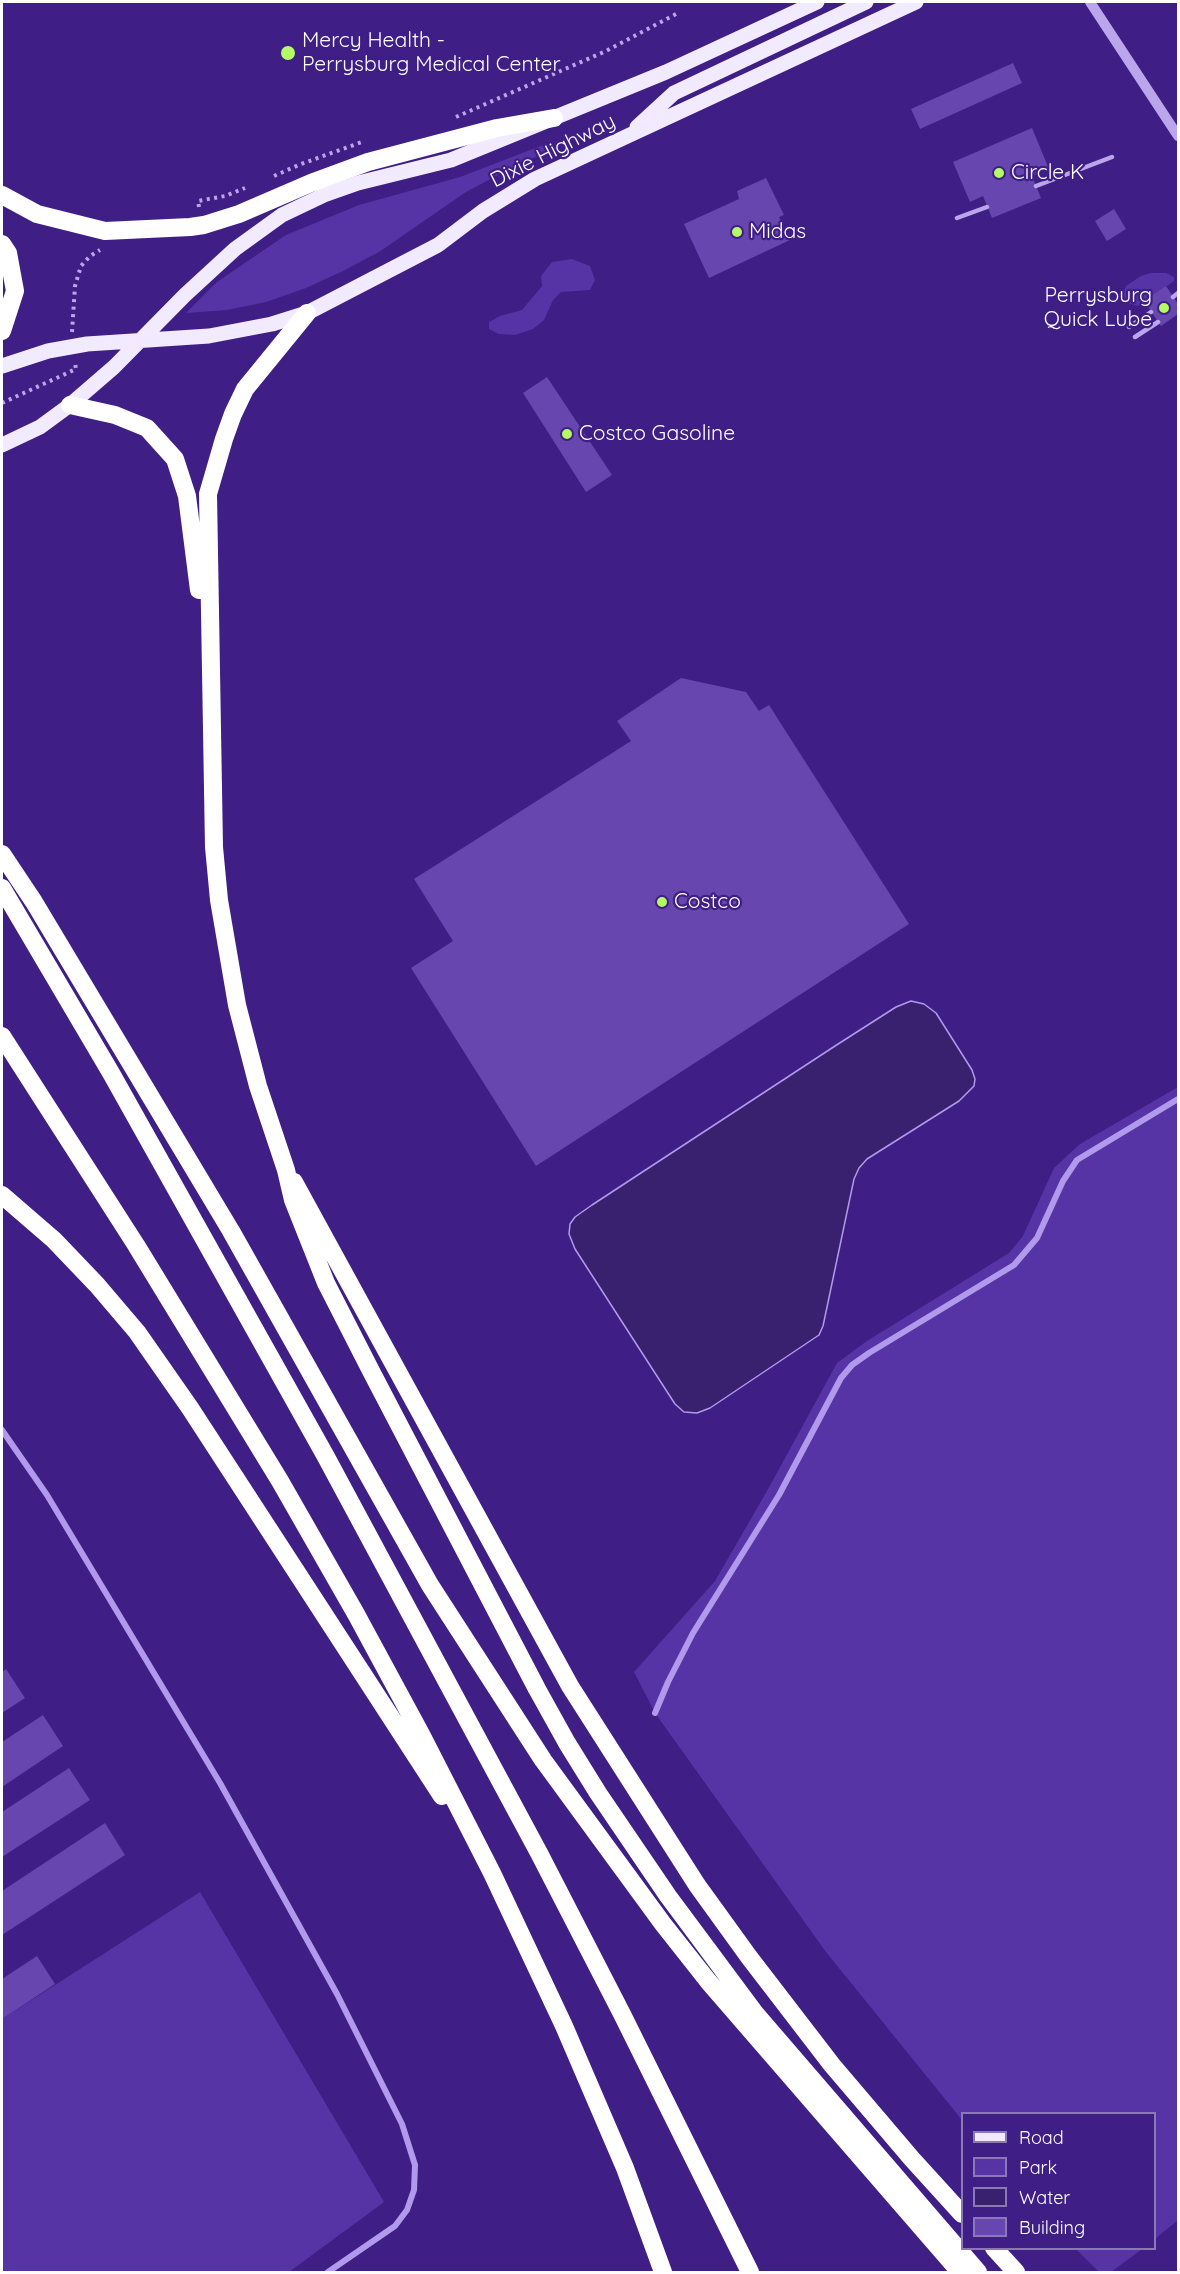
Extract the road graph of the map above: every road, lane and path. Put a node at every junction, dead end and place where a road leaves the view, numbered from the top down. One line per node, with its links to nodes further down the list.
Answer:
1 (817, 2): 7 (main road, Dixie Highway)
2 (866, 2): 9 (main road)
3 (916, 2): 9 (main road, Dixie Highway)
4 (1090, 2): 8 (street)
5 (676, 14): 6 (path)
6 (454, 118)
7 (554, 118): 15 (highway); 30 (main road, Dixie Highway)
8 (1179, 136)
9 (626, 137): 24 (main road, Dixie Highway)
10 (367, 141): 12 (path)
11 (1112, 157): 14 (lane)
12 (269, 178)
13 (252, 186): 17 (path)
14 (1036, 186)
15 (2, 195)
16 (987, 207): 18 (lane)
17 (201, 214)
18 (957, 218)
19 (2, 244): 28 (highway)
20 (107, 249): 26 (path)
21 (1179, 293): 22 (lane)
22 (1173, 297)
23 (1151, 312): 27 (lane)
24 (307, 313): 30 (main road, Dixie Highway); 36 (highway)
25 (1158, 322): 29 (lane)
26 (71, 325)
27 (1129, 327)
28 (2, 332)
29 (1135, 337)
30 (141, 341): 31 (main road, Dixie Highway); 34 (main road, Dixie Highway)
31 (2, 366)
32 (76, 369): 33 (path)
33 (2, 403)
34 (70, 405): 35 (main road, Dixie Highway); 36 (highway)
35 (2, 445)
36 (210, 700): 40 (highway)
37 (2, 854): 47 (highway)
38 (2, 888): 46 (highway)
39 (2, 1035): 42 (highway)
40 (286, 1170): 43 (highway); 48 (highway)
41 (2, 1195): 42 (highway)
42 (492, 1873): 45 (highway)
43 (961, 2212)
44 (996, 2250): 49 (highway)
45 (663, 2272)
46 (750, 2272)
47 (960, 2272)
48 (978, 2272)
49 (1016, 2272)

